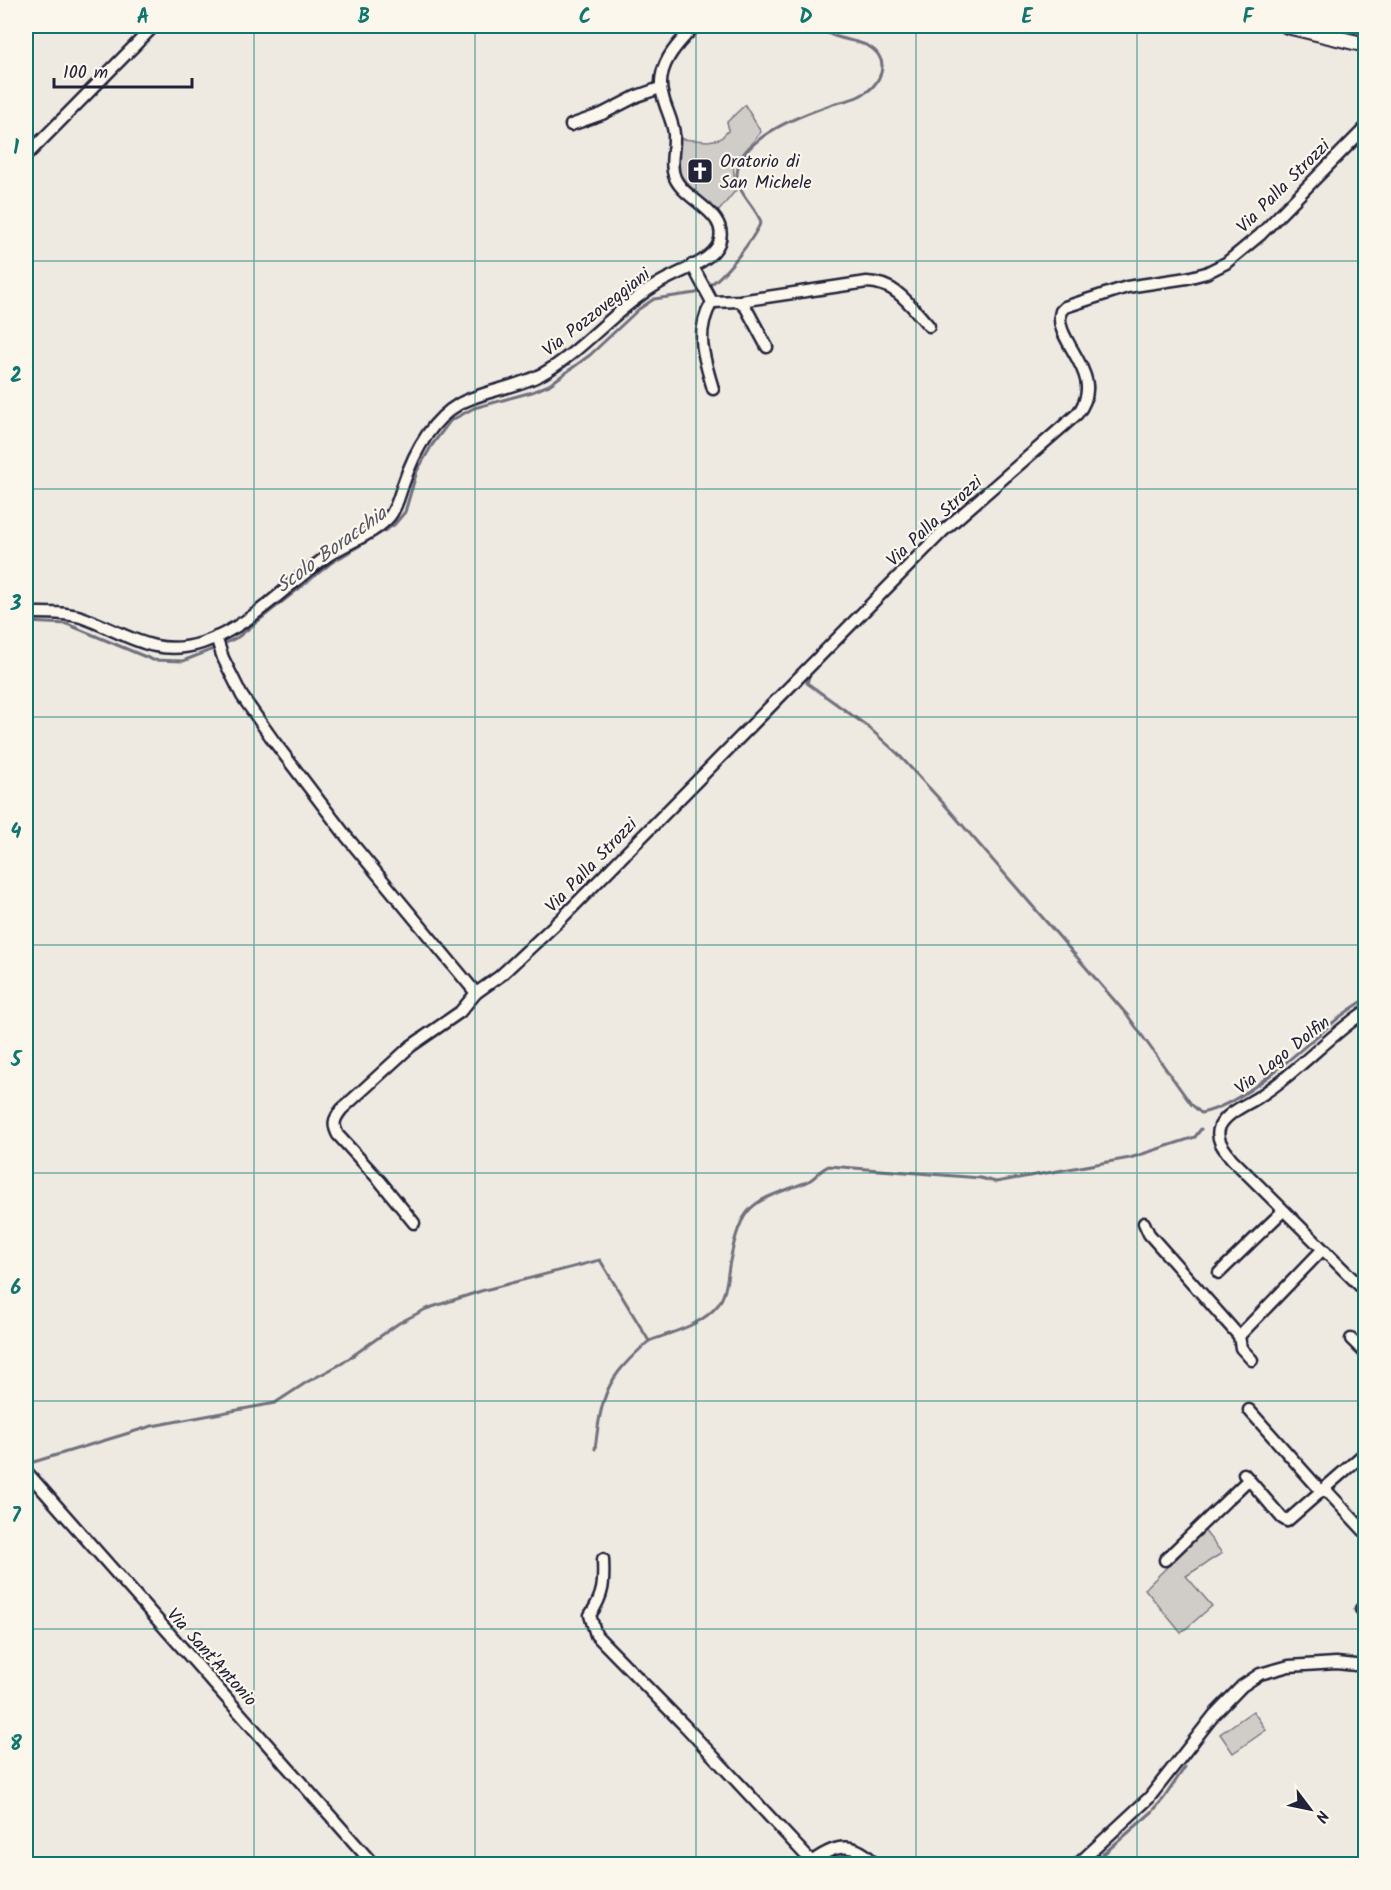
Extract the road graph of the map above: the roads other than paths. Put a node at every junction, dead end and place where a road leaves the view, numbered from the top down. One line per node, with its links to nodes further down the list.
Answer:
1 (154, 26): 8 (street)
2 (695, 26): 5 (street)
3 (1287, 26): 4 (main road)
4 (1365, 45)
5 (660, 88): 6 (street); 9 (street, Via Pozzoveggiani)
6 (571, 125)
7 (1365, 127): 17 (street, Via Palla Strozzi)
8 (26, 156)
9 (694, 269): 10 (street); 16 (street, Via Pozzoveggiani)
10 (709, 299): 11 (street); 14 (street)
11 (740, 301): 12 (street); 13 (street)
12 (929, 326)
13 (767, 346)
14 (713, 389)
15 (26, 613): 16 (street, Via Pozzoveggiani)
16 (219, 646): 17 (street)
17 (476, 993): 20 (street, Via Palla Strozzi)
18 (1365, 1011): 19 (street, Via Lago Dolfin)
19 (1283, 1211): 22 (street); 23 (street)
20 (414, 1223)
21 (1144, 1223): 25 (street)
22 (1322, 1250): 24 (street); 25 (street)
23 (1219, 1272)
24 (1365, 1292)
25 (1239, 1336): 28 (street)
26 (1352, 1339): 27 (street)
27 (1365, 1354)
28 (1252, 1360)
29 (1249, 1410): 32 (street)
30 (1365, 1452): 32 (street)
31 (26, 1471): 38 (street, Via Sant'Antonio)
32 (1323, 1490): 33 (street); 35 (street)
33 (1365, 1532)
34 (603, 1558): 37 (street)
35 (1165, 1560)
36 (1365, 1666): 40 (street)
37 (810, 1863): 39 (street)
38 (374, 1864)
39 (875, 1864)
40 (1078, 1864)

